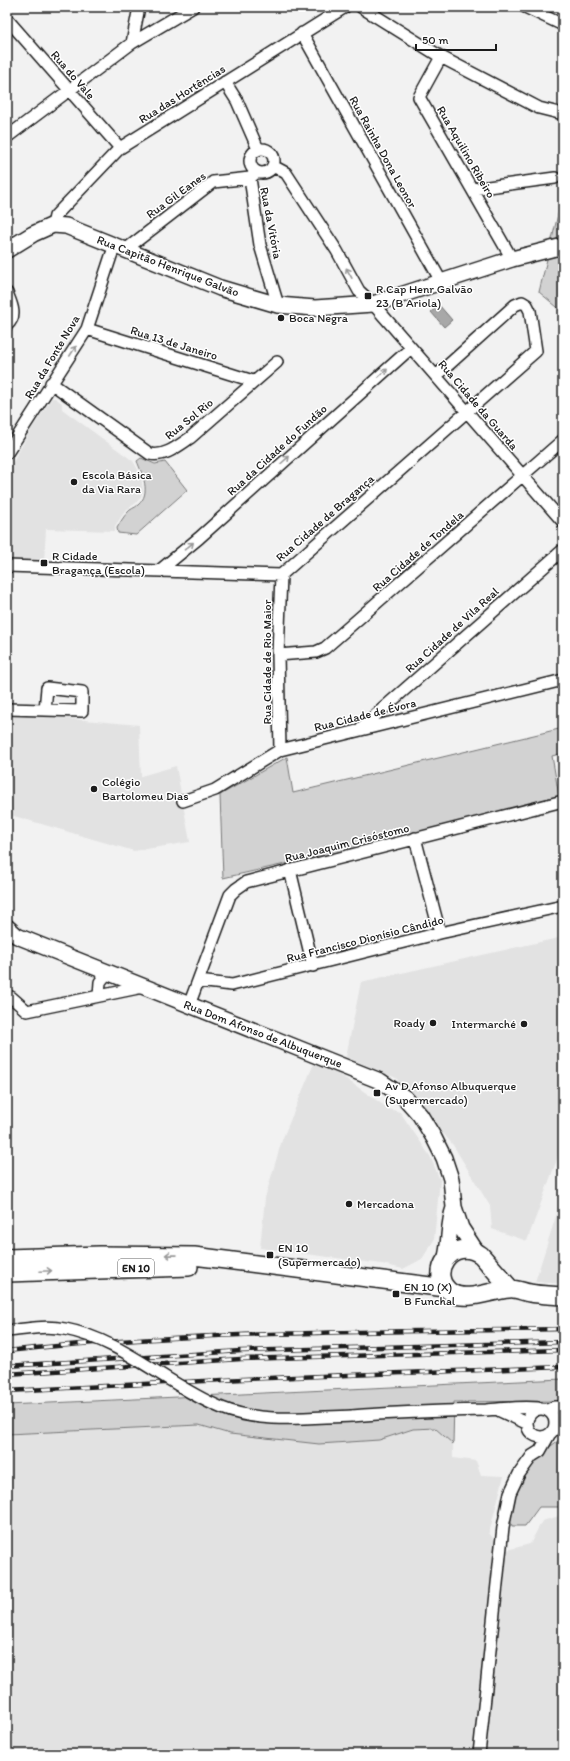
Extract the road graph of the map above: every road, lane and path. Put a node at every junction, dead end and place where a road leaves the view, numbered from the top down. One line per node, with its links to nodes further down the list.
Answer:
1 (138, 7): 9 (street)
2 (193, 7): 9 (street)
3 (345, 7): 8 (street, Rua das Hortências)
4 (361, 7): 10 (street)
5 (525, 7): 7 (street)
6 (7, 19): 12 (street, Rua do Vale)
7 (563, 25)
8 (302, 33): 11 (street, Rua das Hortências); 26 (street, Rua Rainha Dona Leonor)
9 (132, 43): 12 (street)
10 (441, 57): 13 (street); 20 (street, Rua Aquilino Ribeiro)
11 (225, 82): 15 (street, Rua das Hortências); 16 (street)
12 (68, 91): 14 (street); 15 (street, Rua do Vale)
13 (563, 114)
14 (7, 137)
15 (120, 148): 21 (street, Rua das Hortências)
16 (258, 149): 17 (street); 18 (street)
17 (273, 166): 18 (street); 28 (street, Rua Cidade da Guarda, one-way to 17)
18 (253, 175): 23 (street, Rua Gil Eanes); 29 (street, Rua da Vitória)
19 (555, 178): 20 (street)
20 (473, 189): 25 (street, Rua Aquilino Ribeiro)
21 (53, 225): 23 (main road, Rua Capitão Henrique Galvão); 24 (main road)
22 (563, 246): 25 (main road, Rua Capitão Henrique Galvão)
23 (120, 248): 29 (main road, Rua Capitão Henrique Galvão); 31 (street, Rua da Fonte Nova)
24 (7, 250)
25 (512, 259): 26 (main road, Rua Capitão Henrique Galvão)
26 (442, 283): 28 (main road, Rua Capitão Henrique Galvão)
27 (7, 293): 30 (street)
28 (373, 304): 29 (main road, Rua Capitão Henrique Galvão); 32 (street, Rua Cidade da Guarda)
29 (278, 305)
30 (7, 325)
31 (87, 329): 35 (street, Rua 13 de Janeiro); 36 (street, Rua da Fonte Nova, one-way to 31)
32 (411, 348): 34 (street, Rua Cidade da Guarda); 44 (street, Rua da Cidade do Fundão, one-way to 32)
33 (277, 362): 35 (street, Rua Sol Rio)
34 (436, 376): 37 (street, Rua Cidade da Guarda); 37 (street, Rua Cidade de Bragança)
35 (253, 381): 36 (street, Rua Sol Rio)
36 (52, 383): 39 (street, Rua da Fonte Nova)
37 (467, 412): 40 (street, Rua Cidade da Guarda); 45 (street, Rua Cidade de Bragança)
38 (563, 440): 40 (street, Rua Cidade de Tondela)
39 (7, 453)
40 (522, 477): 41 (street, Rua Cidade da Guarda); 46 (street, Rua Cidade de Tondela)
41 (563, 522)
42 (563, 550): 50 (street, Rua Cidade de Vila Real)
43 (7, 566): 44 (street, Rua Cidade de Bragança)
44 (159, 571): 45 (street, Rua Cidade de Bragança)
45 (281, 575): 46 (street, Rua Cidade de Rio Maior)
46 (278, 655): 51 (street, Rua Cidade de Rio Maior)
47 (563, 680): 50 (street, Rua Cidade de Évora)
48 (7, 709): 49 (street)
49 (45, 710)
50 (359, 730): 51 (street, Rua Cidade de Évora)
51 (280, 750): 52 (street, Rua Cidade de Évora)
52 (182, 801)
53 (563, 801): 54 (street, Rua Joaquim Crisóstomo)
54 (416, 838): 55 (street, Rua Joaquim Crisóstomo); 58 (street)
55 (290, 870): 59 (street); 61 (street, Rua Joaquim Crisóstomo)
56 (563, 906): 58 (street, Rua Francisco Dionísio Cândido)
57 (7, 927): 60 (main road, Rua Dom Afonso de Albuquerque)
58 (440, 933): 59 (street, Rua Francisco Dionísio Cândido)
59 (313, 966): 61 (street, Rua Francisco Dionísio Cândido)
60 (113, 974): 62 (main road, Rua Dom Afonso de Albuquerque); 63 (street); 64 (street)
61 (198, 981): 66 (street)
62 (143, 987): 63 (street); 66 (main road, Rua Dom Afonso de Albuquerque)
63 (116, 993): 64 (street)
64 (99, 996): 65 (street)
65 (11, 997)
66 (188, 1005): 67 (main road, Rua Dom Afonso de Albuquerque)
67 (454, 1207): 68 (main road, Rua Dom Afonso de Albuquerque); 70 (main road, Rua Dom Afonso de Albuquerque)
68 (480, 1255): 70 (main road, EN 10); 75 (main road); 76 (main road)
69 (7, 1258): 71 (main road, EN 10, one-way to 69)
70 (445, 1260): 73 (main road, EN 10); 74 (main road)
71 (265, 1265): 72 (main road, EN 10, one-way to 71); 73 (main road, EN 10)
72 (7, 1273)
73 (402, 1281): 74 (main road, EN 10)
74 (446, 1288): 76 (main road, EN 10)
75 (510, 1288): 76 (main road, EN 10); 77 (main road, EN 10)
76 (475, 1294)
77 (563, 1296)
78 (7, 1331): 81 (street, bridge)
79 (563, 1407): 80 (street)
80 (543, 1409): 81 (street); 82 (street); 83 (street)
81 (498, 1410): 82 (street)
82 (526, 1423): 84 (street)
83 (555, 1432): 84 (street); 85 (street)
84 (534, 1436): 85 (street)
85 (532, 1456): 86 (street)
86 (479, 1754)

